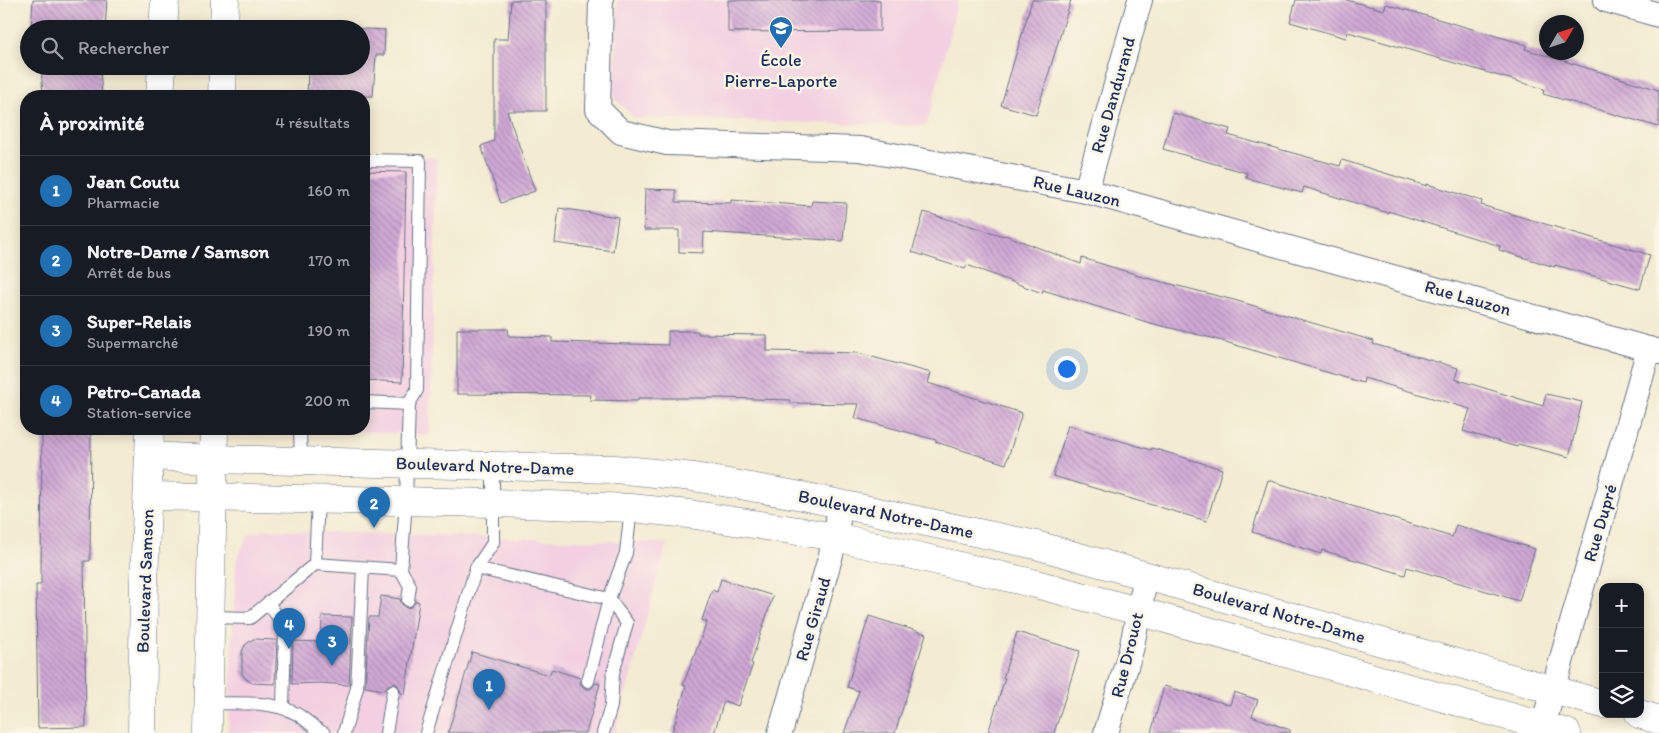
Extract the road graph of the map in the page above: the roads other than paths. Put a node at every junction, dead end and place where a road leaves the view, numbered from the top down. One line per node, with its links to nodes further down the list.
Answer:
1 (165, 0): 7 (street)
2 (225, 0): 8 (street)
3 (601, 0): 14 (street, Rue Lauzon)
4 (1140, 0): 14 (street, Rue Dandurand)
5 (1606, 0): 6 (street)
6 (1659, 15)
7 (164, 20)
8 (224, 20)
9 (161, 75): 11 (street)
10 (223, 75): 12 (street)
11 (160, 90)
12 (222, 90)
13 (370, 160): 17 (lane)
14 (1086, 191): 15 (street, Rue Lauzon)
15 (1654, 350): 45 (street, Rue Dupré)
16 (370, 402): 17 (lane)
17 (409, 404): 24 (lane)
18 (150, 435): 21 (street, Boulevard Samson)
19 (214, 435): 22 (street)
20 (300, 435): 23 (lane)
21 (149, 456): 22 (street, Boulevard Notre-Dame); 26 (street, Boulevard Samson)
22 (213, 459): 23 (street, Boulevard Notre-Dame); 27 (street)
23 (301, 461): 24 (street, Boulevard Notre-Dame)
24 (407, 464): 25 (street, Boulevard Notre-Dame); 29 (lane)
25 (493, 466): 30 (lane); 31 (street, Boulevard Notre-Dame)
26 (148, 496): 27 (street, Boulevard Notre-Dame); 53 (street, Boulevard Samson)
27 (212, 498): 28 (street, Boulevard Notre-Dame); 43 (street)
28 (318, 500): 29 (street, Boulevard Notre-Dame); 34 (lane)
29 (406, 501): 30 (street, Boulevard Notre-Dame); 37 (lane)
30 (494, 502): 32 (street, Boulevard Notre-Dame); 36 (lane)
31 (840, 503): 33 (street, Rue Giraud); 38 (street, Boulevard Notre-Dame)
32 (631, 508): 33 (street, Boulevard Notre-Dame); 39 (lane)
33 (836, 537): 42 (street, Boulevard Notre-Dame); 60 (street, Rue Giraud)
34 (315, 564): 35 (lane); 41 (lane)
35 (363, 568): 37 (lane); 56 (lane)
36 (476, 568): 39 (lane); 58 (lane)
37 (400, 570): 40 (lane)
38 (1146, 576): 42 (street, Rue Drouot); 45 (street, Boulevard Notre-Dame)
39 (609, 599): 44 (lane); 59 (lane)
40 (408, 600)
41 (268, 603): 43 (lane); 49 (lane)
42 (1138, 611): 52 (street, Boulevard Notre-Dame); 61 (street, Rue Drouot)
43 (210, 617): 47 (street)
44 (588, 680)
45 (1554, 690): 48 (street, Boulevard Notre-Dame); 52 (street, Rue Dupré)
46 (393, 692): 57 (lane)
47 (209, 703): 49 (lane); 54 (street)
48 (1599, 703)
49 (283, 708): 55 (lane)
50 (1644, 716): 51 (street)
51 (1659, 720)
52 (1555, 729)
53 (142, 733)
54 (208, 733)
55 (324, 733)
56 (344, 733)
57 (386, 733)
58 (426, 733)
59 (603, 733)
60 (780, 733)
61 (1106, 733)

